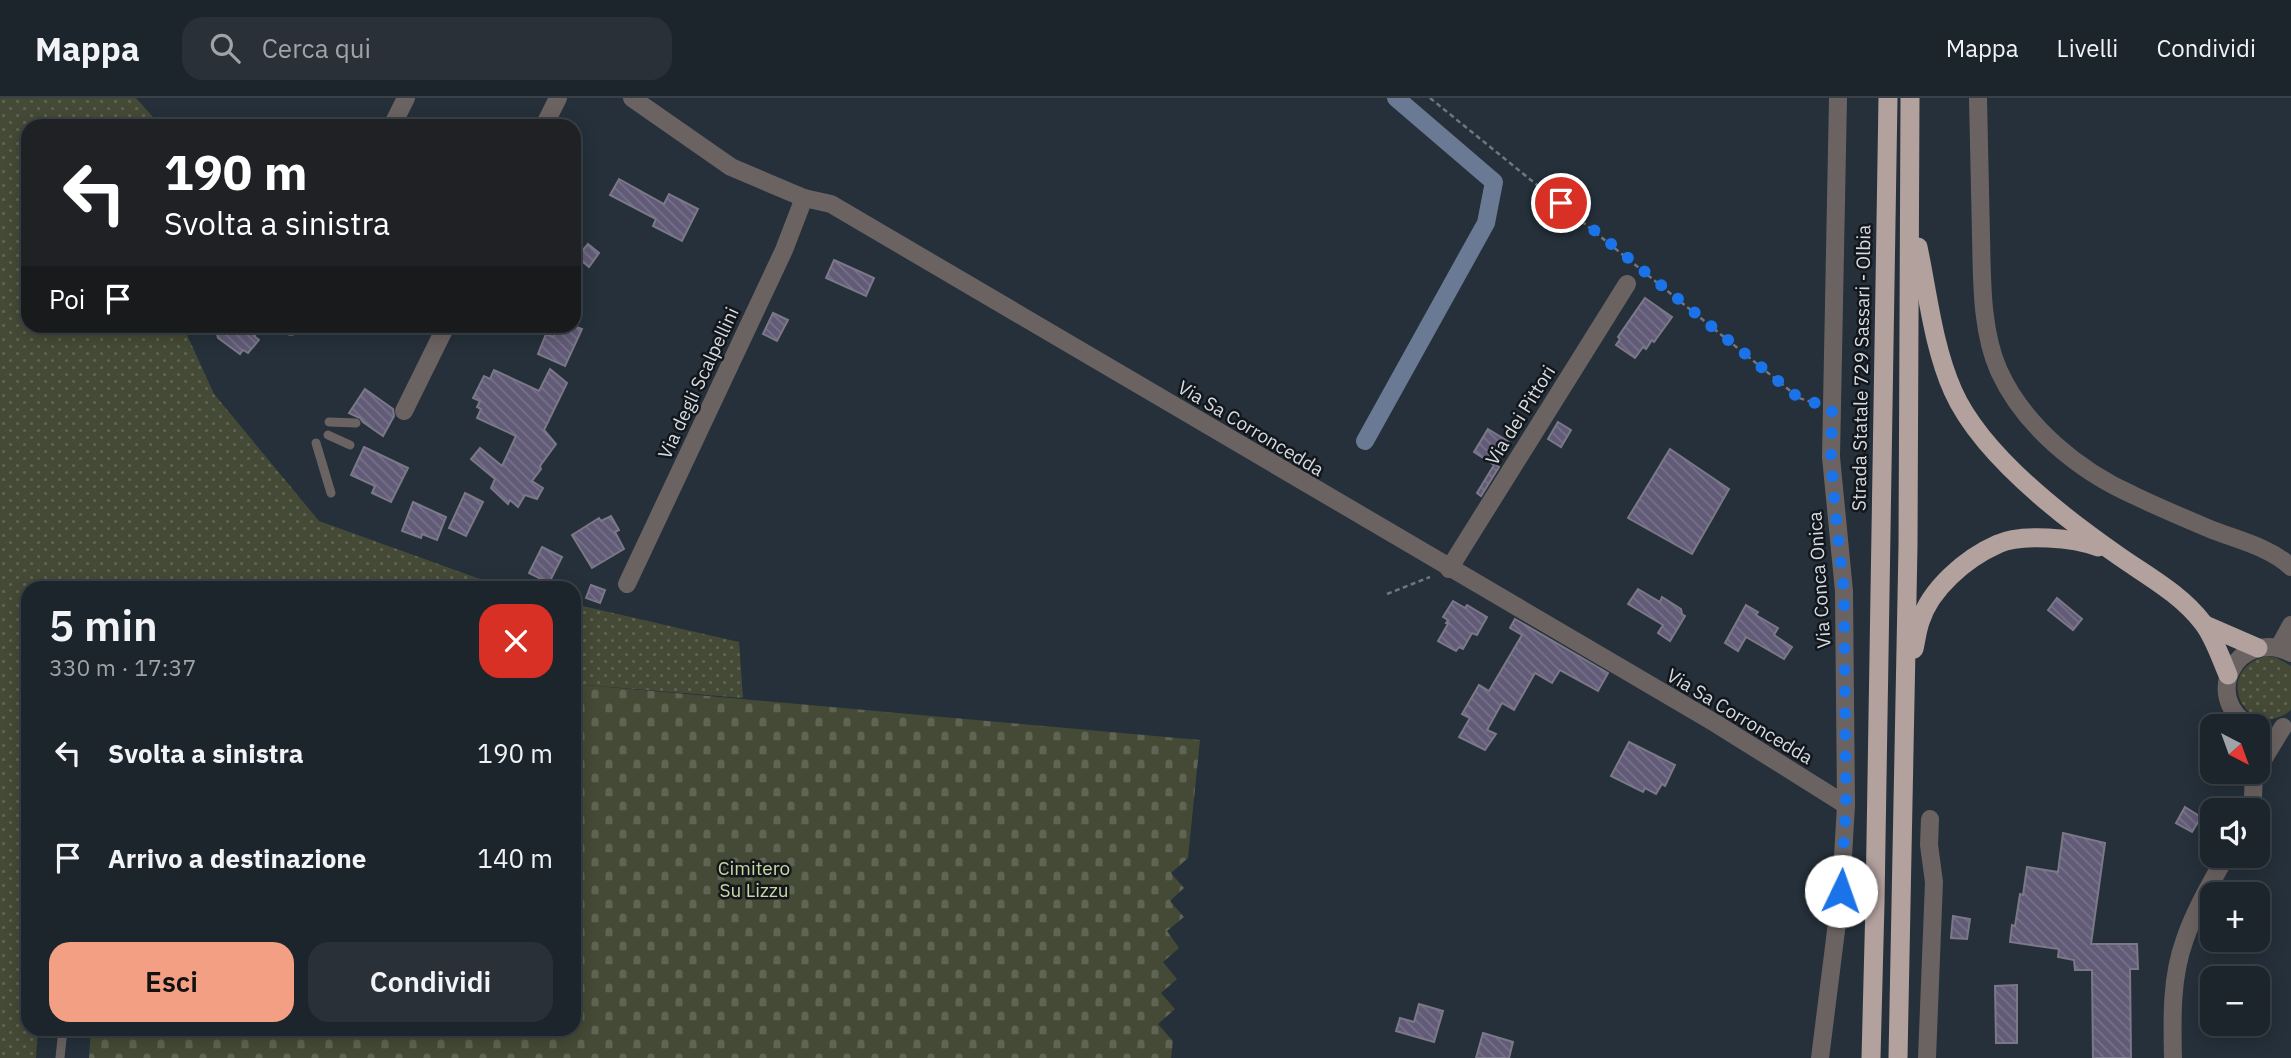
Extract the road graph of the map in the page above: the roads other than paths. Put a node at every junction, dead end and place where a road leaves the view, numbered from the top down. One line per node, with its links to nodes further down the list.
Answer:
1 (406, 98): 8 (street)
2 (558, 98): 9 (street)
3 (632, 98): 10 (street, Via Sa Corroncedda)
4 (1838, 98): 35 (street, Via Conca Onica)
5 (1888, 98): 38 (highway, Strada Statale 729 Sassari - Olbia)
6 (1910, 98): 11 (highway)
7 (1978, 98): 22 (street)
8 (395, 119)
9 (548, 119)
10 (804, 198): 23 (street, Via Sa Corroncedda); 24 (street, Via degli Scalpellini)
11 (1910, 204): 21 (highway); 30 (highway)
12 (1627, 284): 23 (street, Via dei Pittori)
13 (443, 333): 14 (street)
14 (404, 411)
15 (329, 422): 16 (lane)
16 (356, 423)
17 (328, 435): 19 (lane)
18 (316, 443): 20 (lane)
19 (350, 445)
20 (331, 493)
21 (2116, 555): 25 (highway); 30 (highway)
22 (2291, 567)
23 (1449, 569): 35 (street, Via Sa Corroncedda)
24 (627, 584)
25 (2205, 625): 27 (highway); 29 (highway)
26 (2291, 625): 28 (street)
27 (2258, 648): 28 (street); 29 (street)
28 (2285, 650)
29 (2228, 675): 31 (street)
30 (1904, 698): 44 (highway)
31 (2237, 714)
32 (2287, 725): 33 (street); 34 (street)
33 (2270, 730)
34 (2270, 749)
35 (1846, 805): 41 (street, Via Conca Onica)
36 (1930, 820): 45 (street)
37 (2219, 868): 46 (street)
38 (1873, 984): 42 (highway); 43 (highway, Strada Statale 729 Sassari - Olbia)
39 (62, 1036): 40 (lane)
40 (60, 1058)
41 (1820, 1058)
42 (1863, 1058)
43 (1871, 1058)
44 (1898, 1058)
45 (1927, 1058)
46 (2174, 1058)

